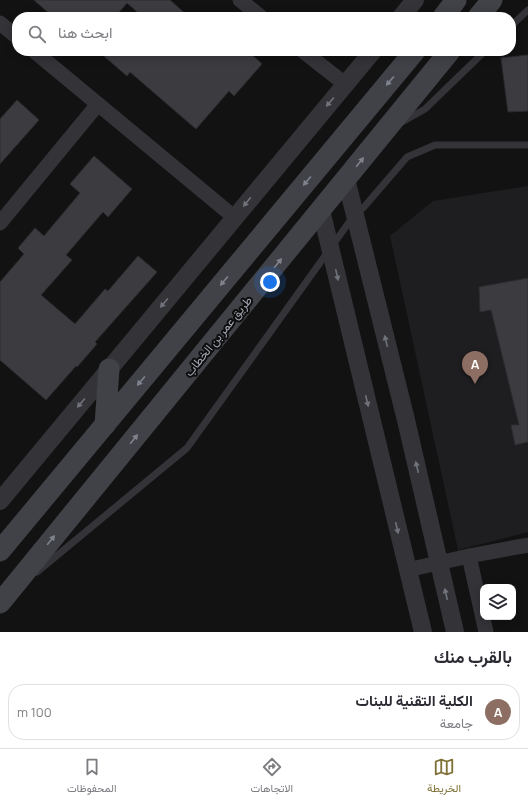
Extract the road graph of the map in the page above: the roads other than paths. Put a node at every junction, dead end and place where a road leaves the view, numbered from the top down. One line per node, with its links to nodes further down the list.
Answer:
1 (240, 0): 6 (street)
2 (415, 0): 7 (street)
3 (456, 0): 8 (main road)
4 (492, 0): 9 (main road)
5 (528, 10): 10 (lane)
6 (255, 12)
7 (405, 12)
8 (446, 12)
9 (482, 12)
10 (516, 21)
11 (0, 23): 12 (street)
12 (12, 33)
13 (40, 56): 20 (street)
14 (309, 56): 19 (street)
15 (369, 56): 19 (street)
16 (411, 56): 30 (main road, one-way to 30)
17 (446, 56): 21 (main road, طريق عمر بن الخطاب)
18 (480, 56): 21 (lane)
19 (345, 84): 26 (street, one-way to 26)
20 (98, 104): 26 (street); 27 (street)
21 (386, 130): 23 (main road, طريق عمر بن الخطاب, one-way to 21)
22 (528, 145): 25 (lane)
23 (346, 179): 24 (main road, طريق عمر بن الخطاب); 25 (street)
24 (321, 210): 28 (street); 37 (main road, طريق عمر بن الخطاب, one-way to 24)
25 (355, 214): 28 (lane); 35 (street, one-way to 25)
26 (234, 217): 29 (street, one-way to 29)
27 (0, 223)
28 (330, 248): 36 (street, one-way to 36); 37 (lane)
29 (109, 369): 30 (main road); 31 (street, one-way to 31)
30 (105, 424): 33 (main road)
31 (0, 501)
32 (528, 546): 34 (street)
33 (0, 551)
34 (469, 556): 35 (street); 40 (street)
35 (439, 562): 36 (street); 39 (street, one-way to 35)
36 (407, 570): 38 (street)
37 (1, 601)
38 (423, 632)
39 (455, 632)
40 (486, 632)

